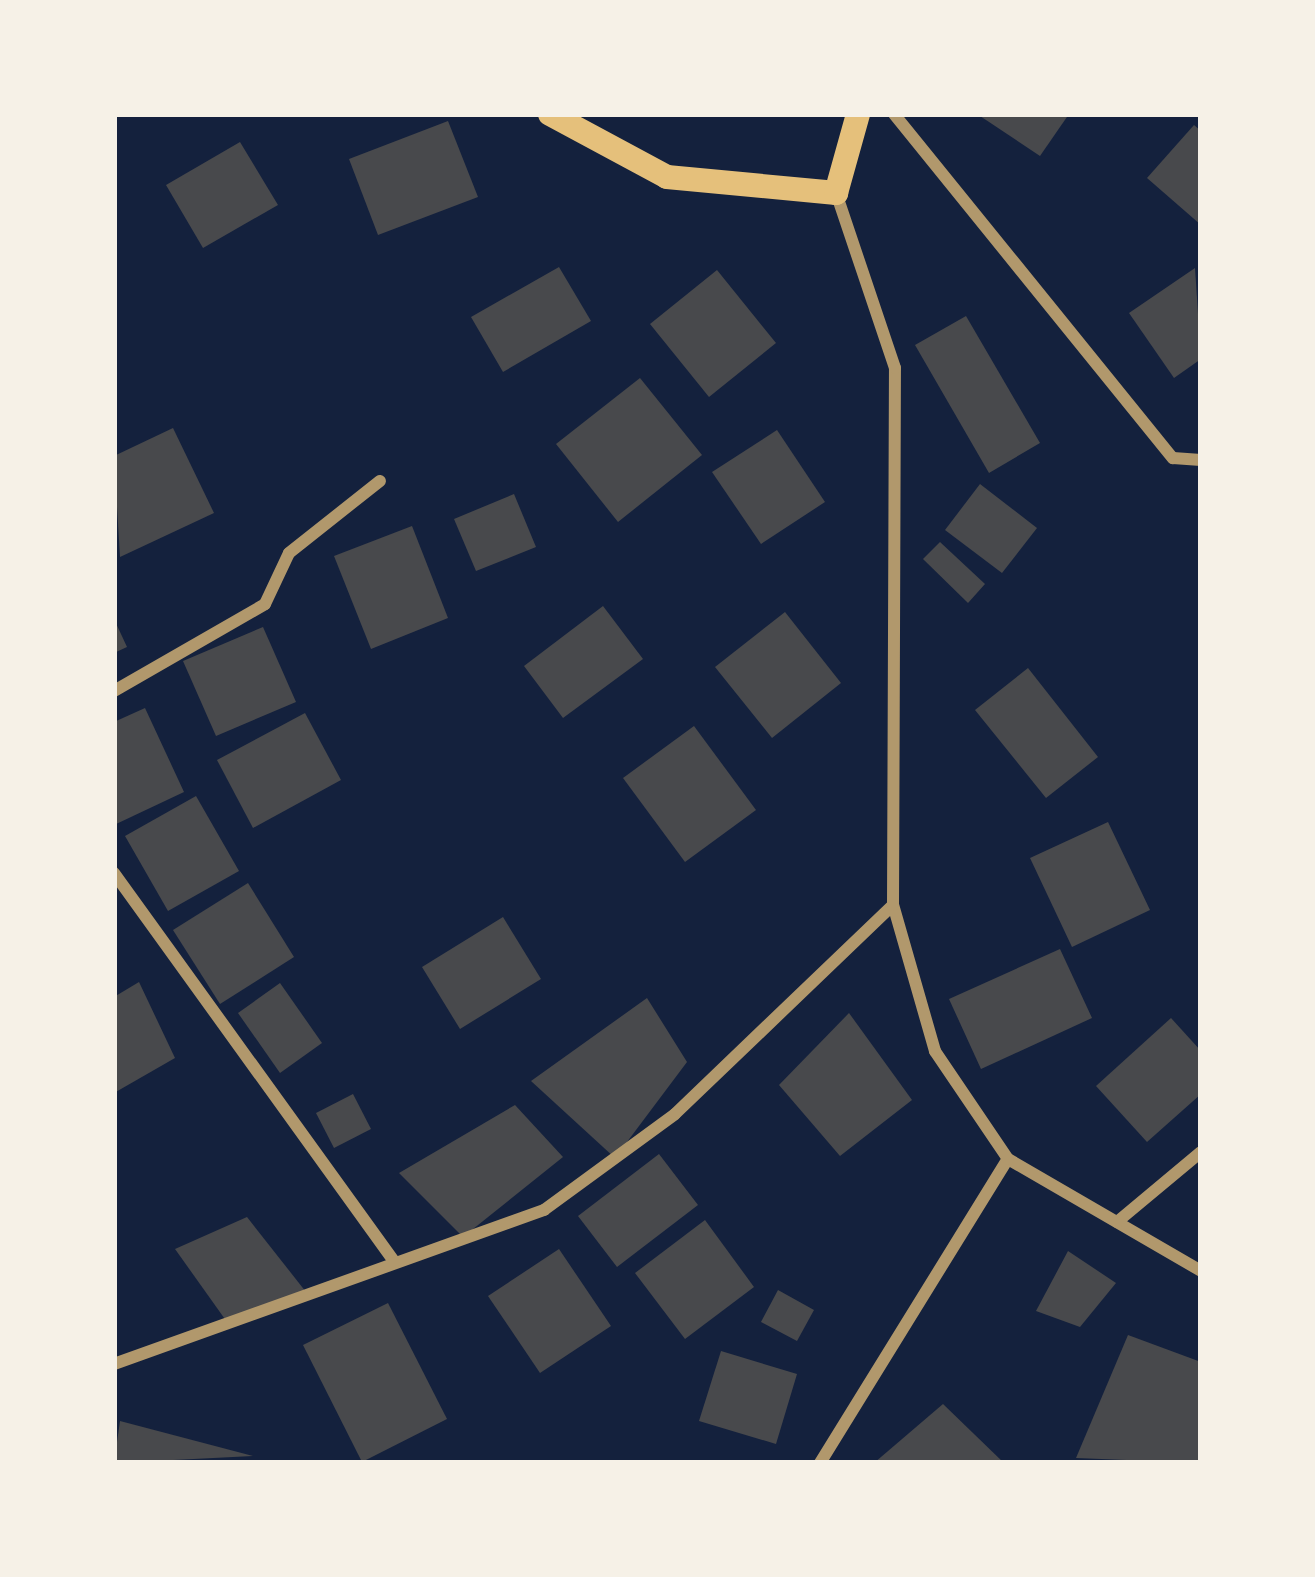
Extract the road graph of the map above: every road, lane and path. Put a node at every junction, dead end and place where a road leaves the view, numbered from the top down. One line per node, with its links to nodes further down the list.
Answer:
1 (550, 114): 4 (main road)
2 (858, 114): 4 (main road)
3 (894, 114): 5 (street)
4 (836, 194): 9 (street)
5 (1201, 460)
6 (380, 482): 7 (street)
7 (114, 691)
8 (114, 873): 13 (street)
9 (893, 904): 11 (street); 13 (street)
10 (1201, 1152): 12 (street)
11 (1009, 1159): 12 (street); 16 (street)
12 (1117, 1222): 14 (street)
13 (394, 1260): 15 (street)
14 (1201, 1271)
15 (114, 1364)
16 (820, 1463)

